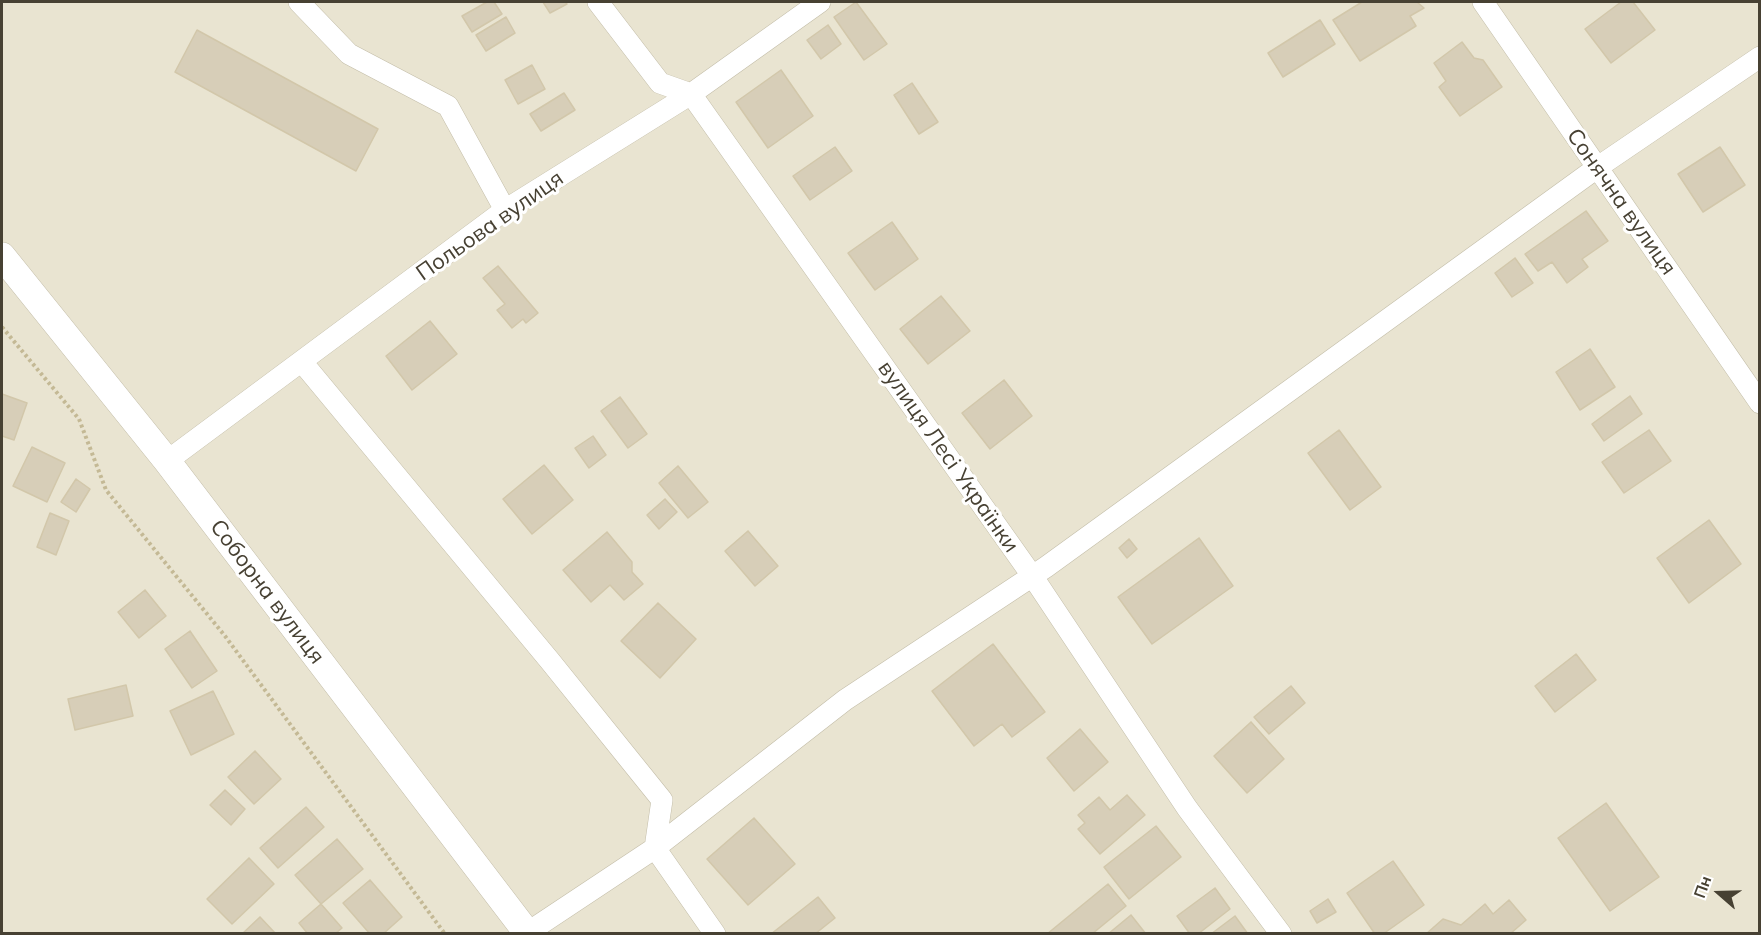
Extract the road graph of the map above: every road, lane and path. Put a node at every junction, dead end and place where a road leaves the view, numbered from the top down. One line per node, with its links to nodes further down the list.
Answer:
1 (299, 2): 8 (street)
2 (598, 2): 6 (street)
3 (820, 2): 6 (street, Польова вулиця)
4 (1483, 2): 7 (street, Сонячна вулиця)
5 (1760, 57): 7 (street)
6 (691, 94): 8 (street, Польова вулиця); 14 (street, вулиця Лесі Українки)
7 (1598, 167): 12 (street, Сонячна вулиця); 14 (street)
8 (505, 210): 11 (street, Польова вулиця)
9 (2, 256): 13 (street, Соборна вулиця)
10 (2, 327): 16 (path)
11 (302, 362): 13 (street, Польова вулиця); 15 (street)
12 (1760, 403)
13 (167, 460): 17 (street, Соборна вулиця)
14 (1033, 576): 15 (street); 19 (street, вулиця Лесі Українки)
15 (655, 848): 17 (street); 18 (street)
16 (445, 933)
17 (528, 933)
18 (715, 933)
19 (1281, 933)

